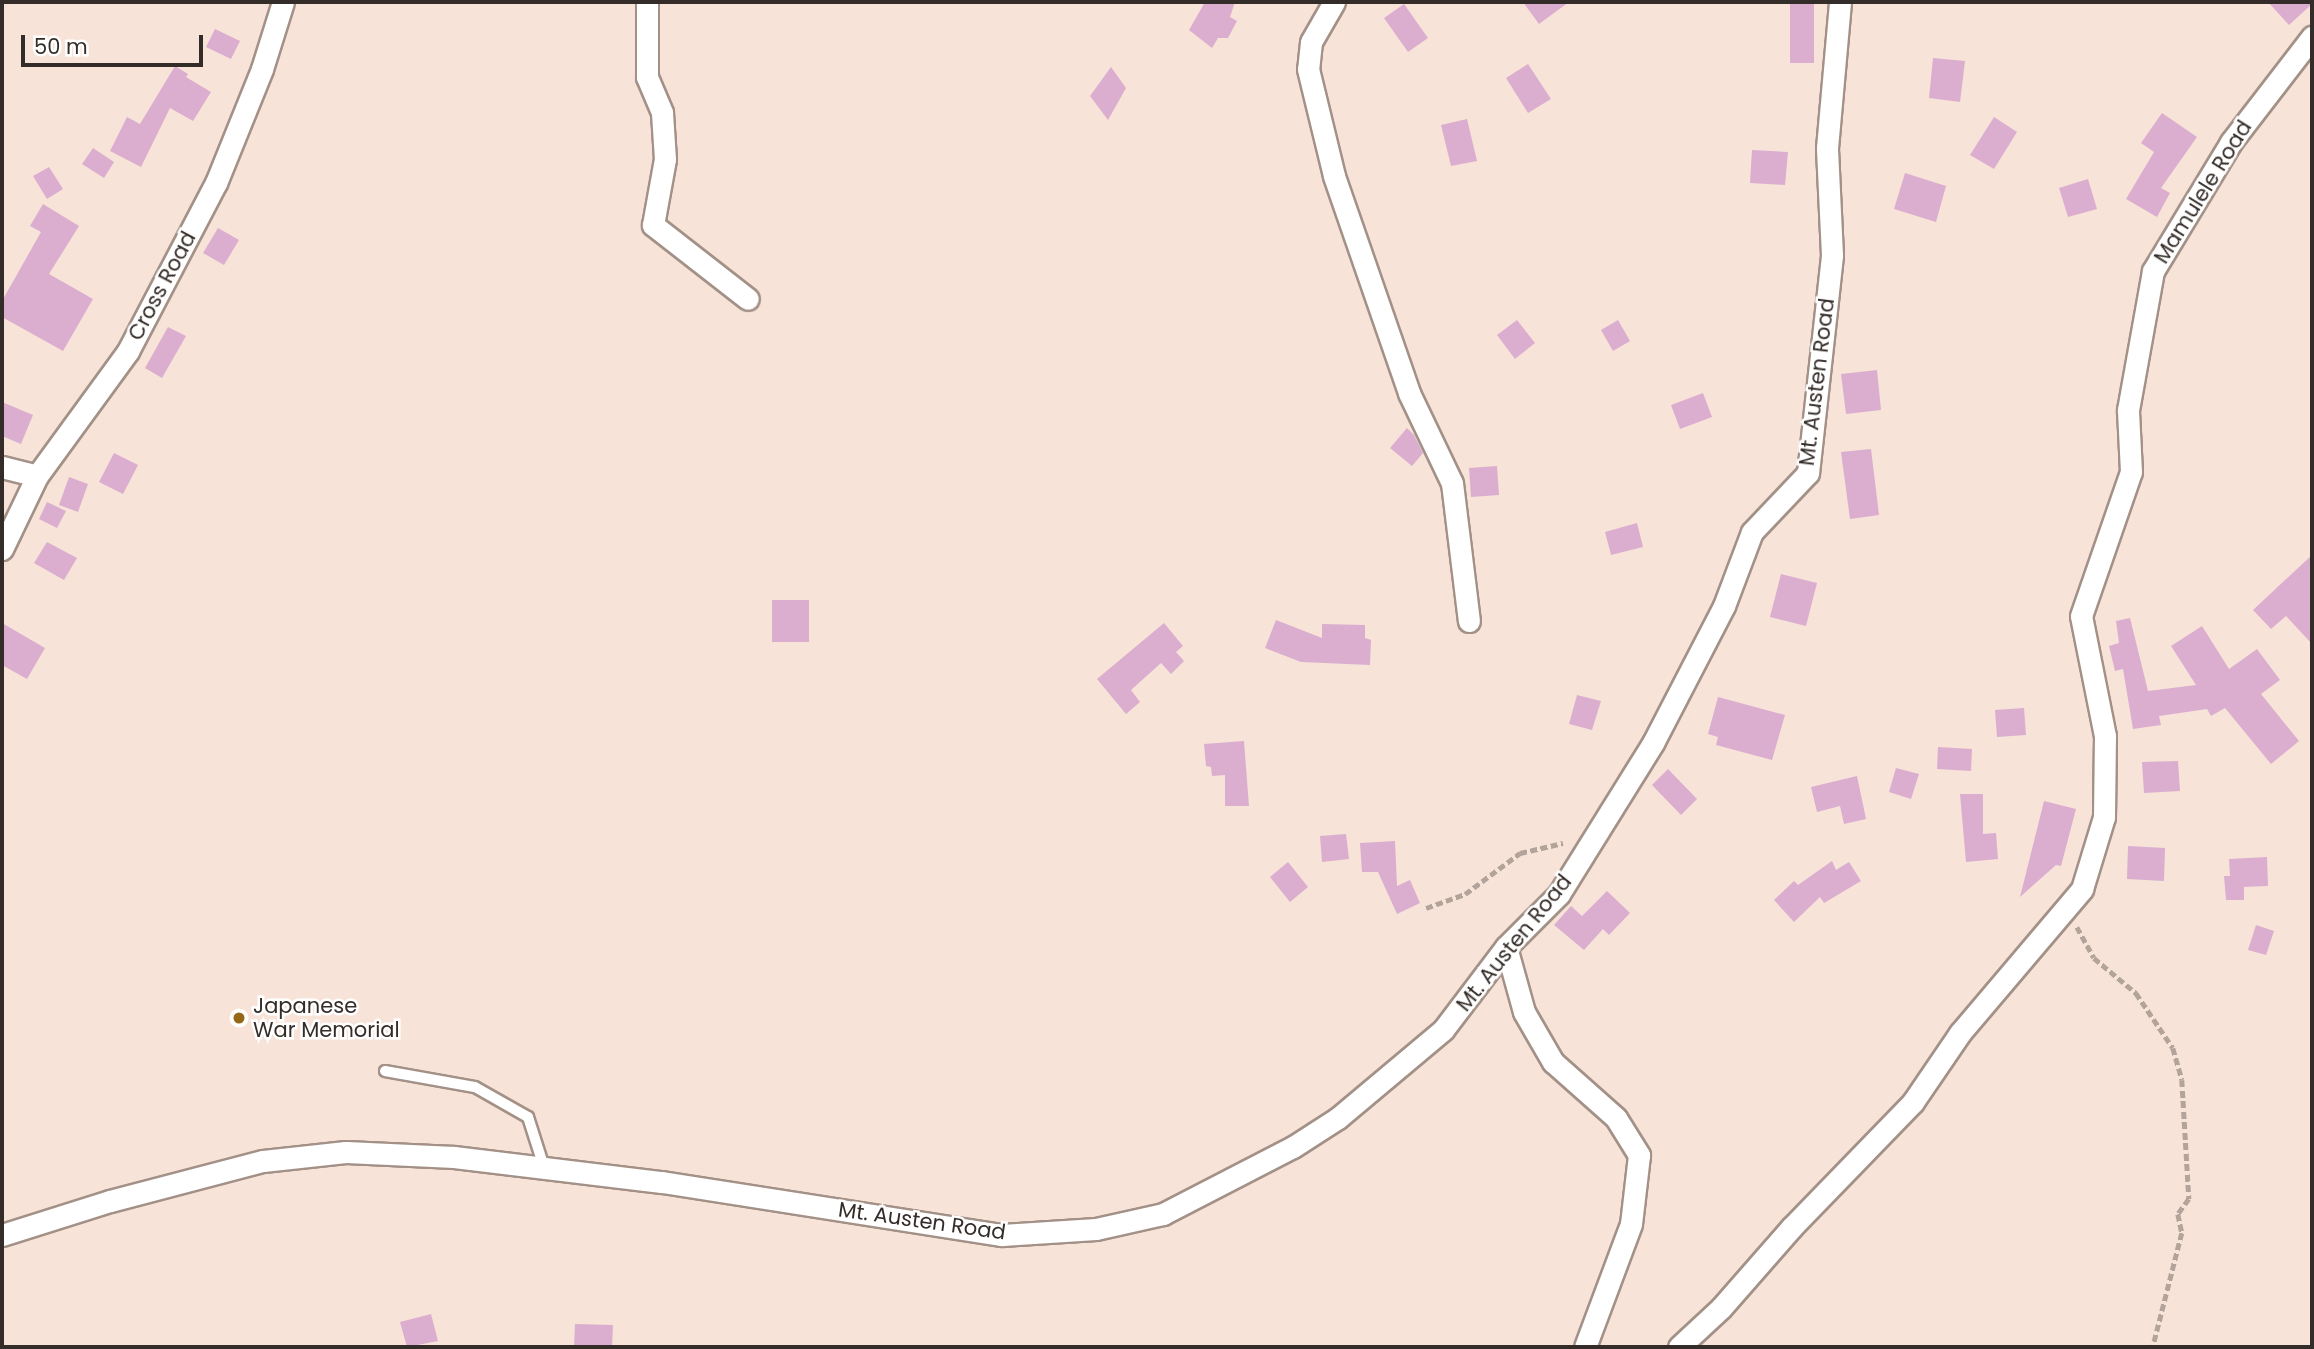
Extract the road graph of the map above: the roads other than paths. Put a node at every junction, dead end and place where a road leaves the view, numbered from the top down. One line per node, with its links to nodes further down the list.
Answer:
1 (283, 2): 8 (street, Cross Road)
2 (647, 2): 6 (street)
3 (1334, 2): 10 (street)
4 (1840, 2): 11 (street, Mt. Austen Road)
5 (2312, 37): 16 (street, Mamulele Road)
6 (748, 299)
7 (2, 467): 8 (street)
8 (37, 476): 9 (street, Cross Road)
9 (2, 550)
10 (1469, 621)
11 (1506, 947): 13 (street, Mt. Austen Road); 15 (street)
12 (385, 1071): 13 (lane)
13 (544, 1167): 14 (street, Mt. Austen Road)
14 (2, 1235)
15 (1586, 1347)
16 (1678, 1347)

